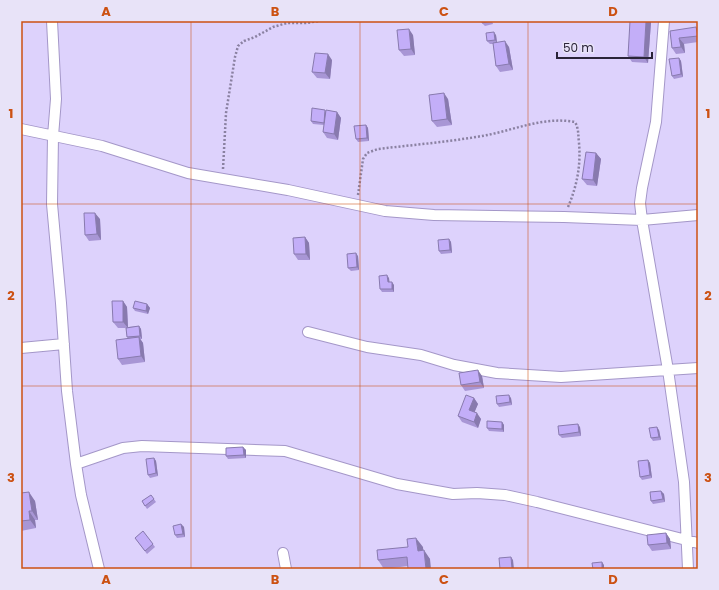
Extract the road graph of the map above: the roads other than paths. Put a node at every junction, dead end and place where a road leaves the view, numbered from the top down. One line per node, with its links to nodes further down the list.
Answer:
1 (52, 21): 4 (street)
2 (664, 21): 6 (street)
3 (21, 129): 4 (street)
4 (53, 136): 6 (street); 8 (street)
5 (698, 215): 6 (street)
6 (642, 220): 11 (street)
7 (308, 332): 11 (street)
8 (64, 344): 9 (street); 12 (street)
9 (21, 348)
10 (698, 368): 11 (street)
11 (668, 370): 13 (street)
12 (76, 464): 13 (street); 16 (street)
13 (687, 542): 14 (street); 18 (street)
14 (698, 543)
15 (283, 553): 17 (street)
16 (99, 569)
17 (286, 569)
18 (688, 569)

